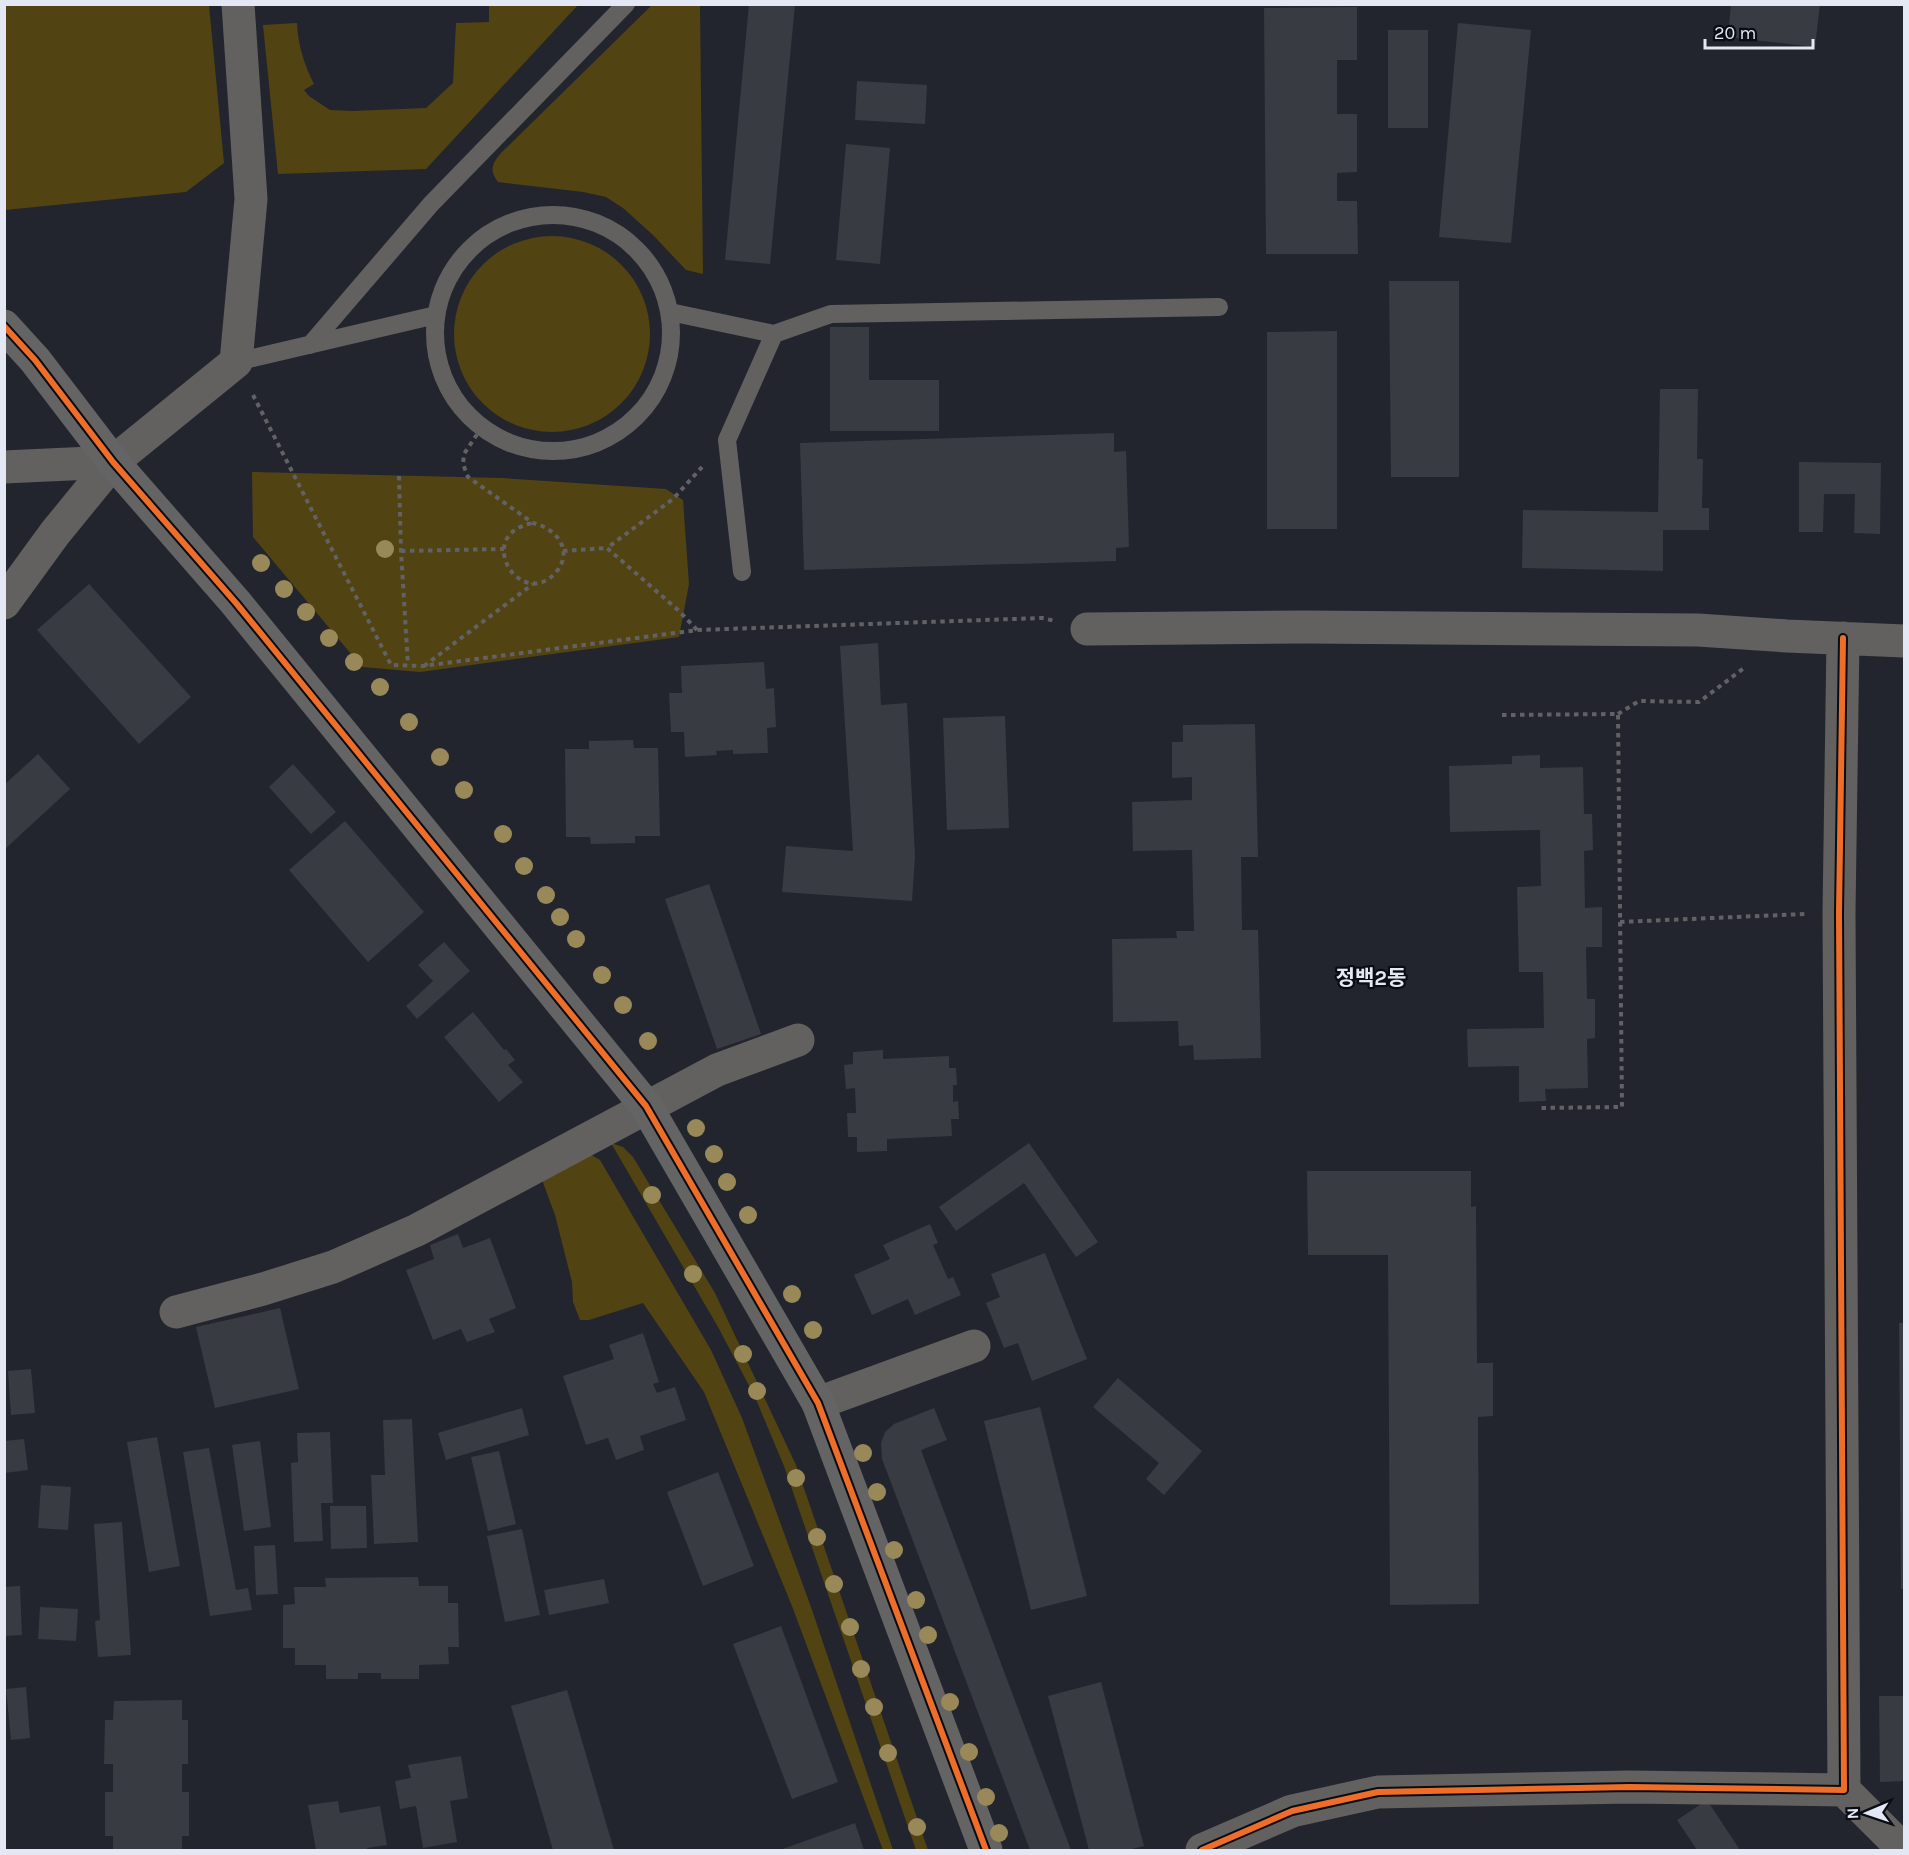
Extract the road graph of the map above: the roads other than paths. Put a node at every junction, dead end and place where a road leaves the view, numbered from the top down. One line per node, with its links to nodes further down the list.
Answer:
1 (238, 4): 9 (street)
2 (626, 4): 8 (lane)
3 (1219, 307): 7 (lane)
4 (670, 312): 5 (lane); 5 (lane); 7 (lane)
5 (436, 315): 8 (lane)
6 (4, 326): 10 (street)
7 (774, 334): 12 (lane)
8 (310, 345): 9 (lane)
9 (236, 362): 10 (street)
10 (113, 462): 11 (street); 13 (street); 18 (street)
11 (4, 467)
12 (742, 572)
13 (4, 603)
14 (1087, 629): 15 (street)
15 (1843, 638): 16 (street); 22 (street)
16 (1905, 641)
17 (798, 1040): 18 (street)
18 (646, 1106): 19 (street); 21 (street)
19 (176, 1312)
20 (974, 1346): 21 (street)
21 (818, 1403): 23 (street)
22 (1844, 1790): 24 (street); 25 (street)
23 (986, 1851)
24 (1202, 1851)
25 (1904, 1851)

